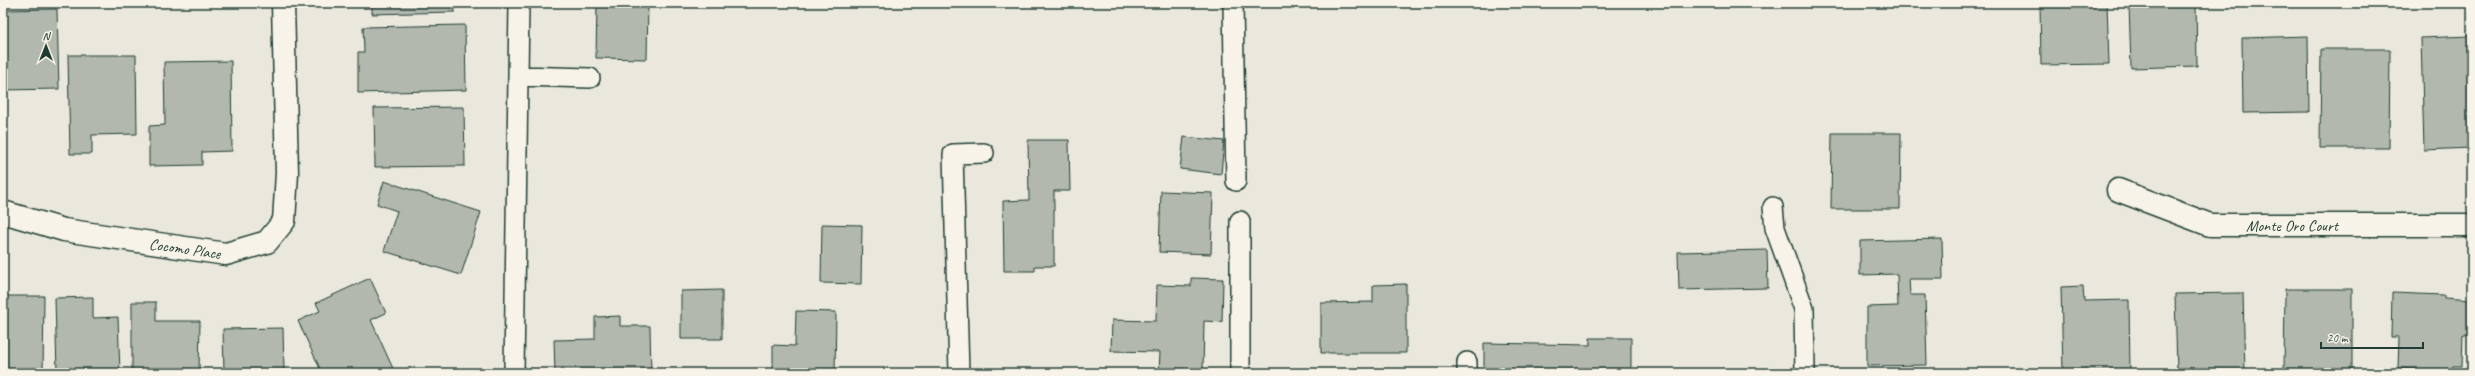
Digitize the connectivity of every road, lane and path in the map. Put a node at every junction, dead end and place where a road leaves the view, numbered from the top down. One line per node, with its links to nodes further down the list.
1 (283, 3): 10 (street, Cocomo Place)
2 (518, 3): 4 (lane)
3 (1233, 3): 7 (lane)
4 (518, 76): 5 (lane); 13 (lane)
5 (590, 78)
6 (984, 153): 14 (lane)
7 (1236, 181)
8 (2118, 190): 12 (street, Monte Oro Court)
9 (1773, 207): 16 (lane)
10 (3, 212)
11 (1240, 221): 15 (lane)
12 (2472, 225)
13 (514, 373)
14 (959, 373)
15 (1240, 373)
16 (1805, 373)

